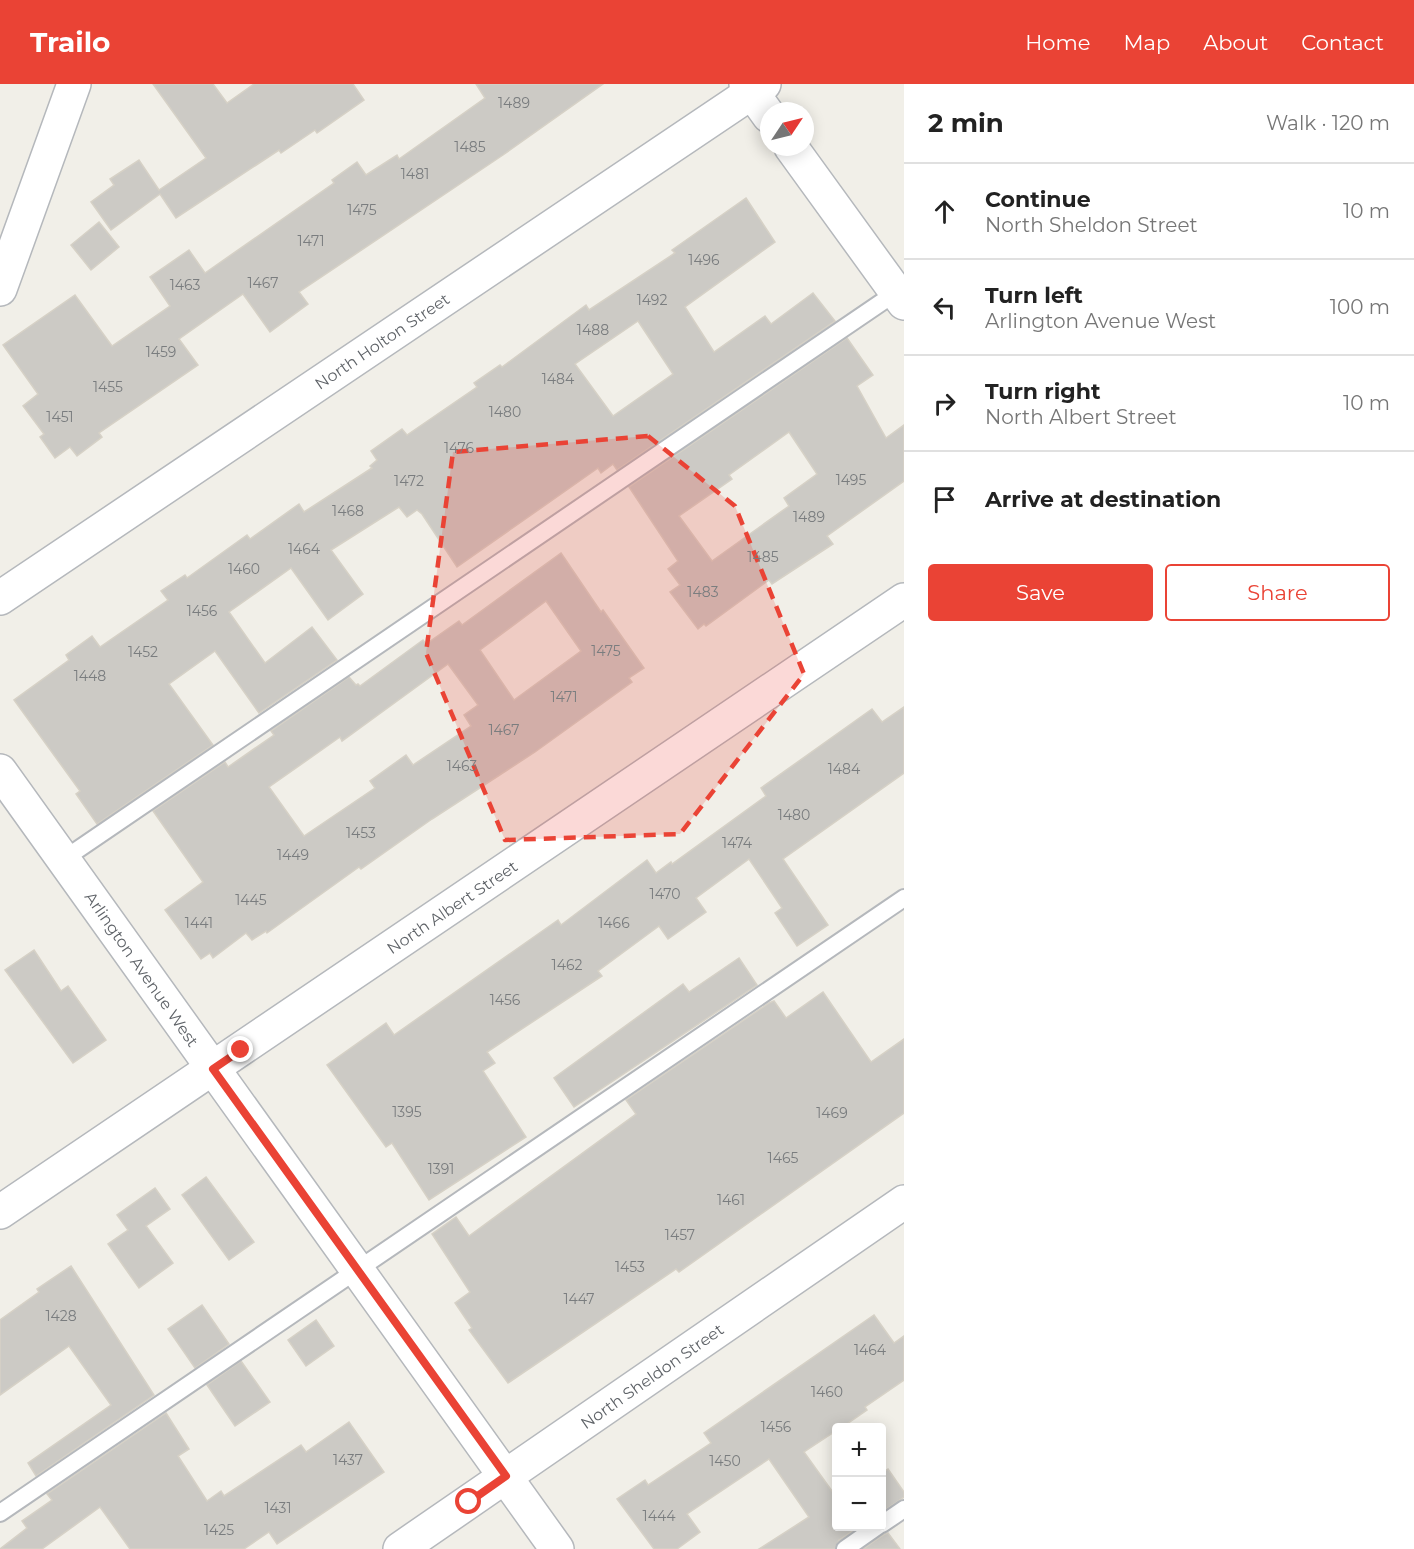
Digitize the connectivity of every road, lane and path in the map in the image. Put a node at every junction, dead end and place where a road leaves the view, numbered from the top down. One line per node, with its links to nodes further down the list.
1 (74, 84): 4 (street)
2 (758, 94): 6 (street, North Holton Street)
3 (798, 156): 5 (street)
4 (0, 289)
5 (901, 294): 9 (lane)
6 (0, 598)
7 (904, 600): 11 (street, North Albert Street)
8 (0, 771): 9 (street, Arlington Avenue West)
9 (64, 859): 11 (street, Arlington Avenue West)
10 (904, 898): 14 (lane)
11 (213, 1069): 13 (street, North Albert Street); 14 (street, Arlington Avenue West)
12 (904, 1202): 15 (street, North Sheldon Street)
13 (0, 1212)
14 (358, 1270): 15 (street, Arlington Avenue West); 17 (lane)
15 (506, 1476): 20 (street, North Sheldon Street); 21 (street, Arlington Avenue West)
16 (904, 1509): 18 (lane)
17 (0, 1513)
18 (886, 1521)
19 (871, 1531): 22 (lane)
20 (400, 1549)
21 (557, 1549)
22 (845, 1549)

